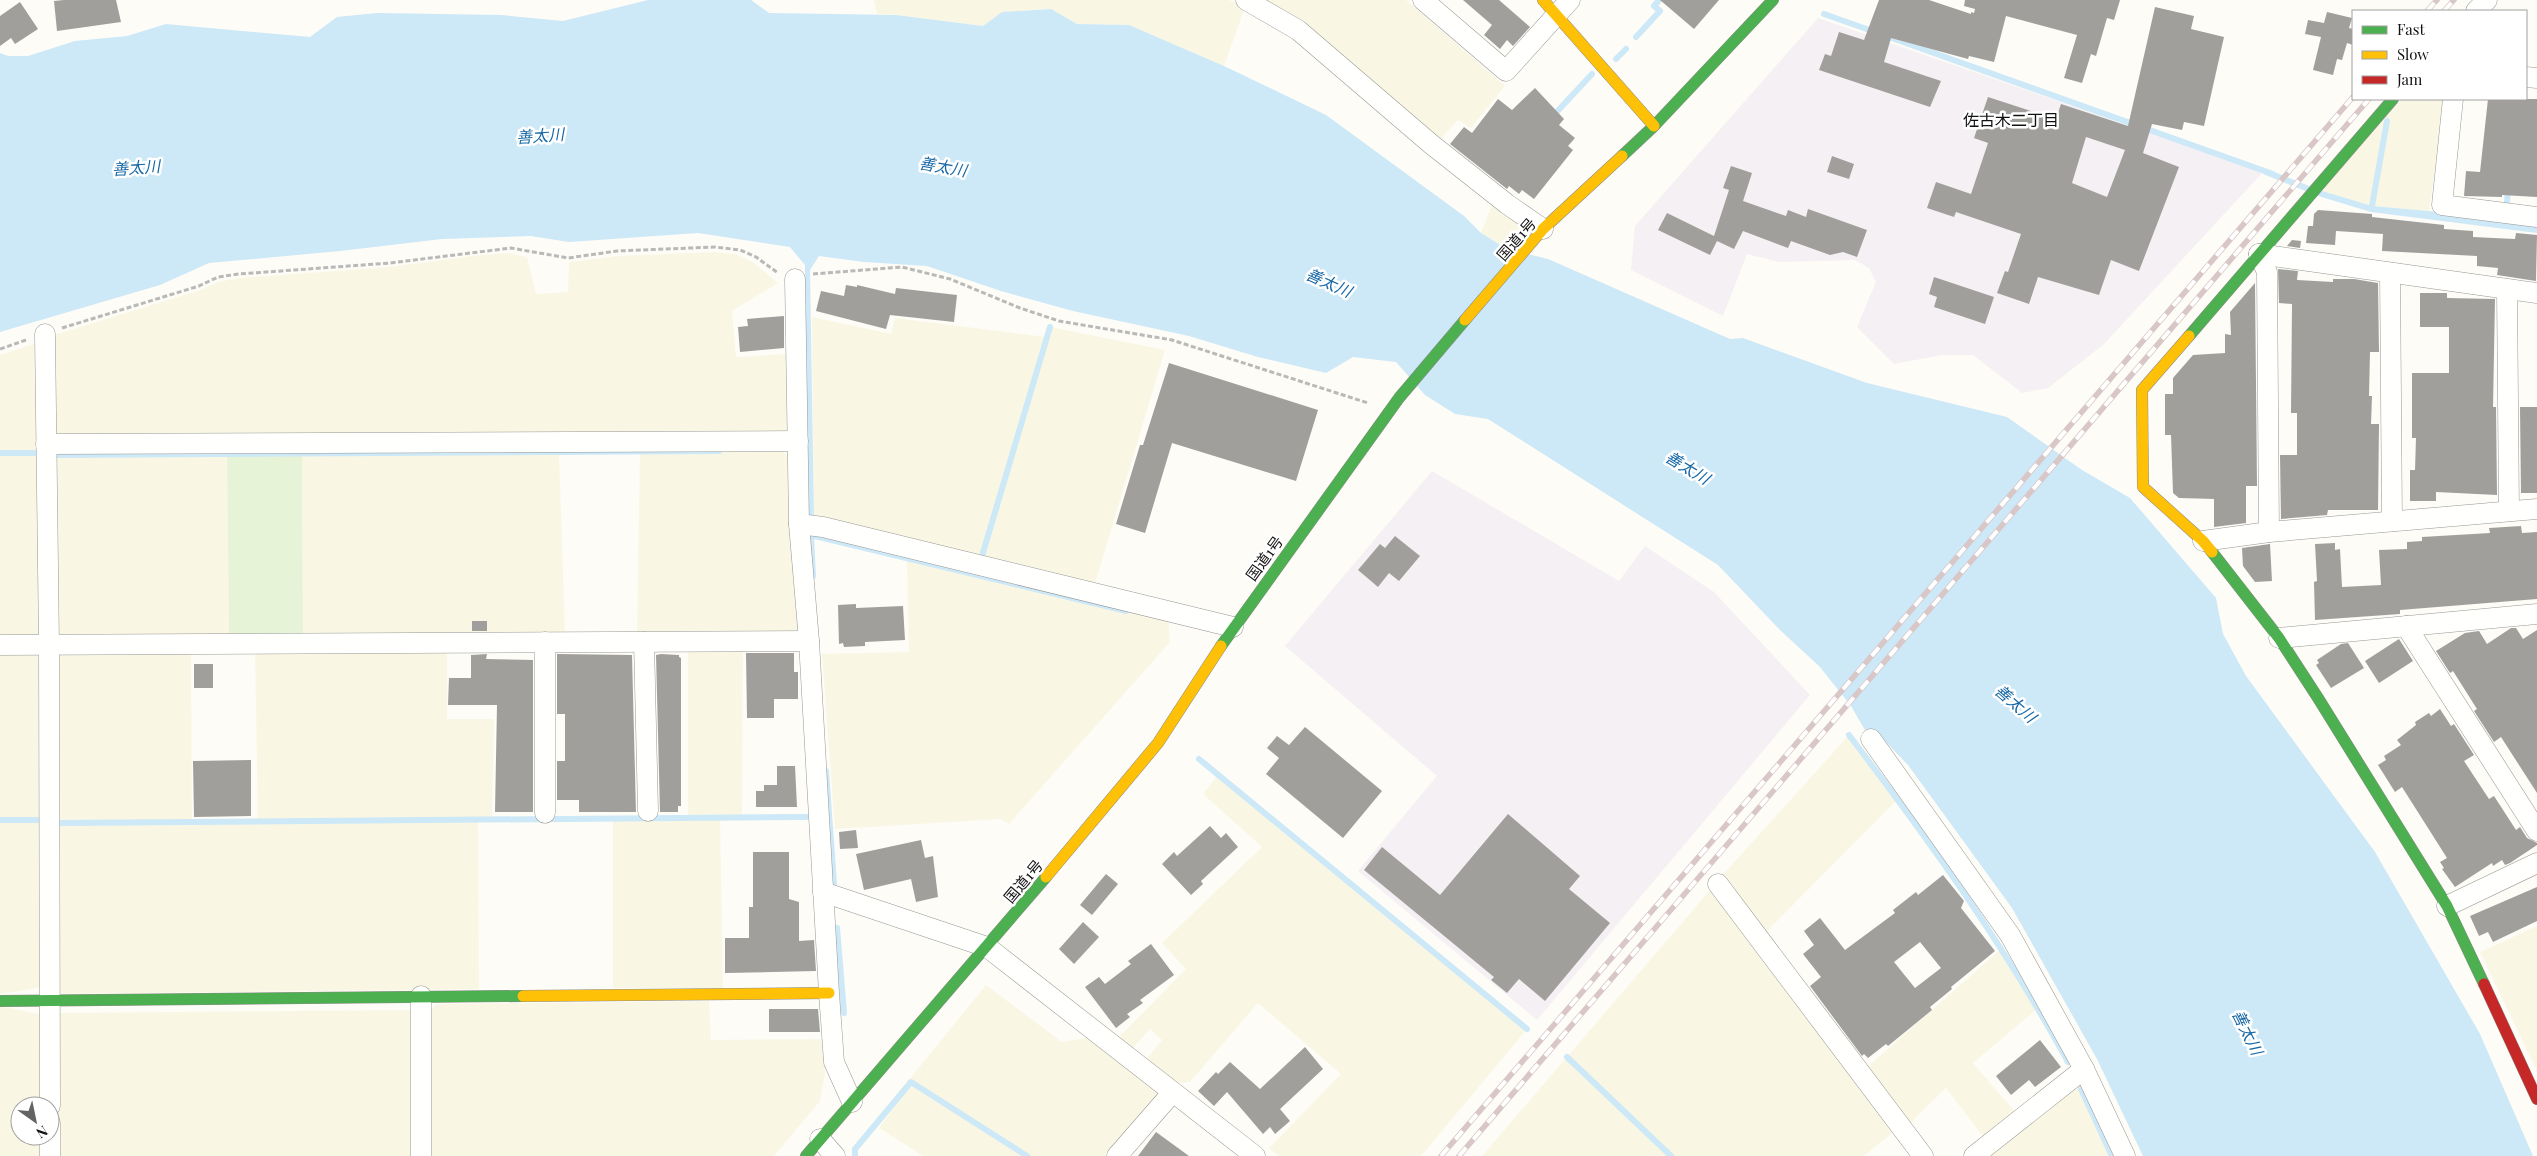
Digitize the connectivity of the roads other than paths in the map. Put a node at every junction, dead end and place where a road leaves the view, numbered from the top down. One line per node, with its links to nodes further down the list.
1 (1246, 0): 13 (street)
2 (1423, 0): 8 (street)
3 (1542, 0): 8 (main road)
4 (1570, 0): 8 (street)
5 (1773, 0): 11 (main road, 国道1号)
6 (2487, 0): 7 (street)
7 (2477, 10)
8 (1556, 15): 11 (main road)
9 (2391, 100): 14 (main road)
10 (2453, 100): 12 (street)
11 (1654, 126): 13 (main road, 国道1号)
12 (2537, 217)
13 (1543, 229): 30 (main road, 国道1号)
14 (2259, 254): 15 (street); 26 (street); 27 (main road)
15 (2390, 273): 17 (street); 24 (street)
16 (795, 279): 20 (street)
17 (2507, 290): 18 (street); 23 (street)
18 (2537, 294)
19 (45, 334): 21 (street)
20 (798, 441): 21 (street); 25 (street)
21 (46, 444): 36 (street)
22 (2537, 509): 23 (street)
23 (2509, 512): 24 (street)
24 (2392, 521): 26 (street)
25 (799, 524): 30 (street); 32 (street)
26 (2269, 532): 27 (street)
27 (2203, 541): 31 (main road)
28 (2537, 614): 29 (street)
29 (2406, 626): 31 (street); 40 (street)
30 (1233, 627): 45 (main road, 国道1号)
31 (2279, 638): 44 (main road)
32 (809, 641): 34 (street); 43 (street)
33 (545, 642): 34 (street); 36 (street); 39 (street)
34 (644, 642): 38 (street)
35 (0, 645): 36 (street)
36 (49, 645): 49 (street)
37 (1872, 739): 50 (street)
38 (648, 811)
39 (545, 813)
40 (2537, 831)
41 (2537, 863): 44 (street)
42 (1718, 884): 61 (street)
43 (823, 892): 45 (street); 46 (street)
44 (2447, 906): 53 (main road)
45 (987, 947): 51 (street); 54 (main road, 国道1号)
46 (828, 993): 47 (main road); 54 (street)
47 (421, 996): 49 (main road); 56 (street)
48 (0, 1001): 49 (main road)
49 (49, 1001): 52 (street)
50 (2084, 1069): 62 (street); 63 (street)
51 (1172, 1092): 59 (street); 60 (street)
52 (50, 1096)
53 (2537, 1099)
54 (852, 1102): 55 (main road, 国道1号)
55 (820, 1139): 57 (main road, 国道1号); 58 (street)
56 (421, 1156)
57 (806, 1156)
58 (834, 1156)
59 (1117, 1156)
60 (1255, 1156)
61 (1923, 1156)
62 (1974, 1156)
63 (2125, 1156)

